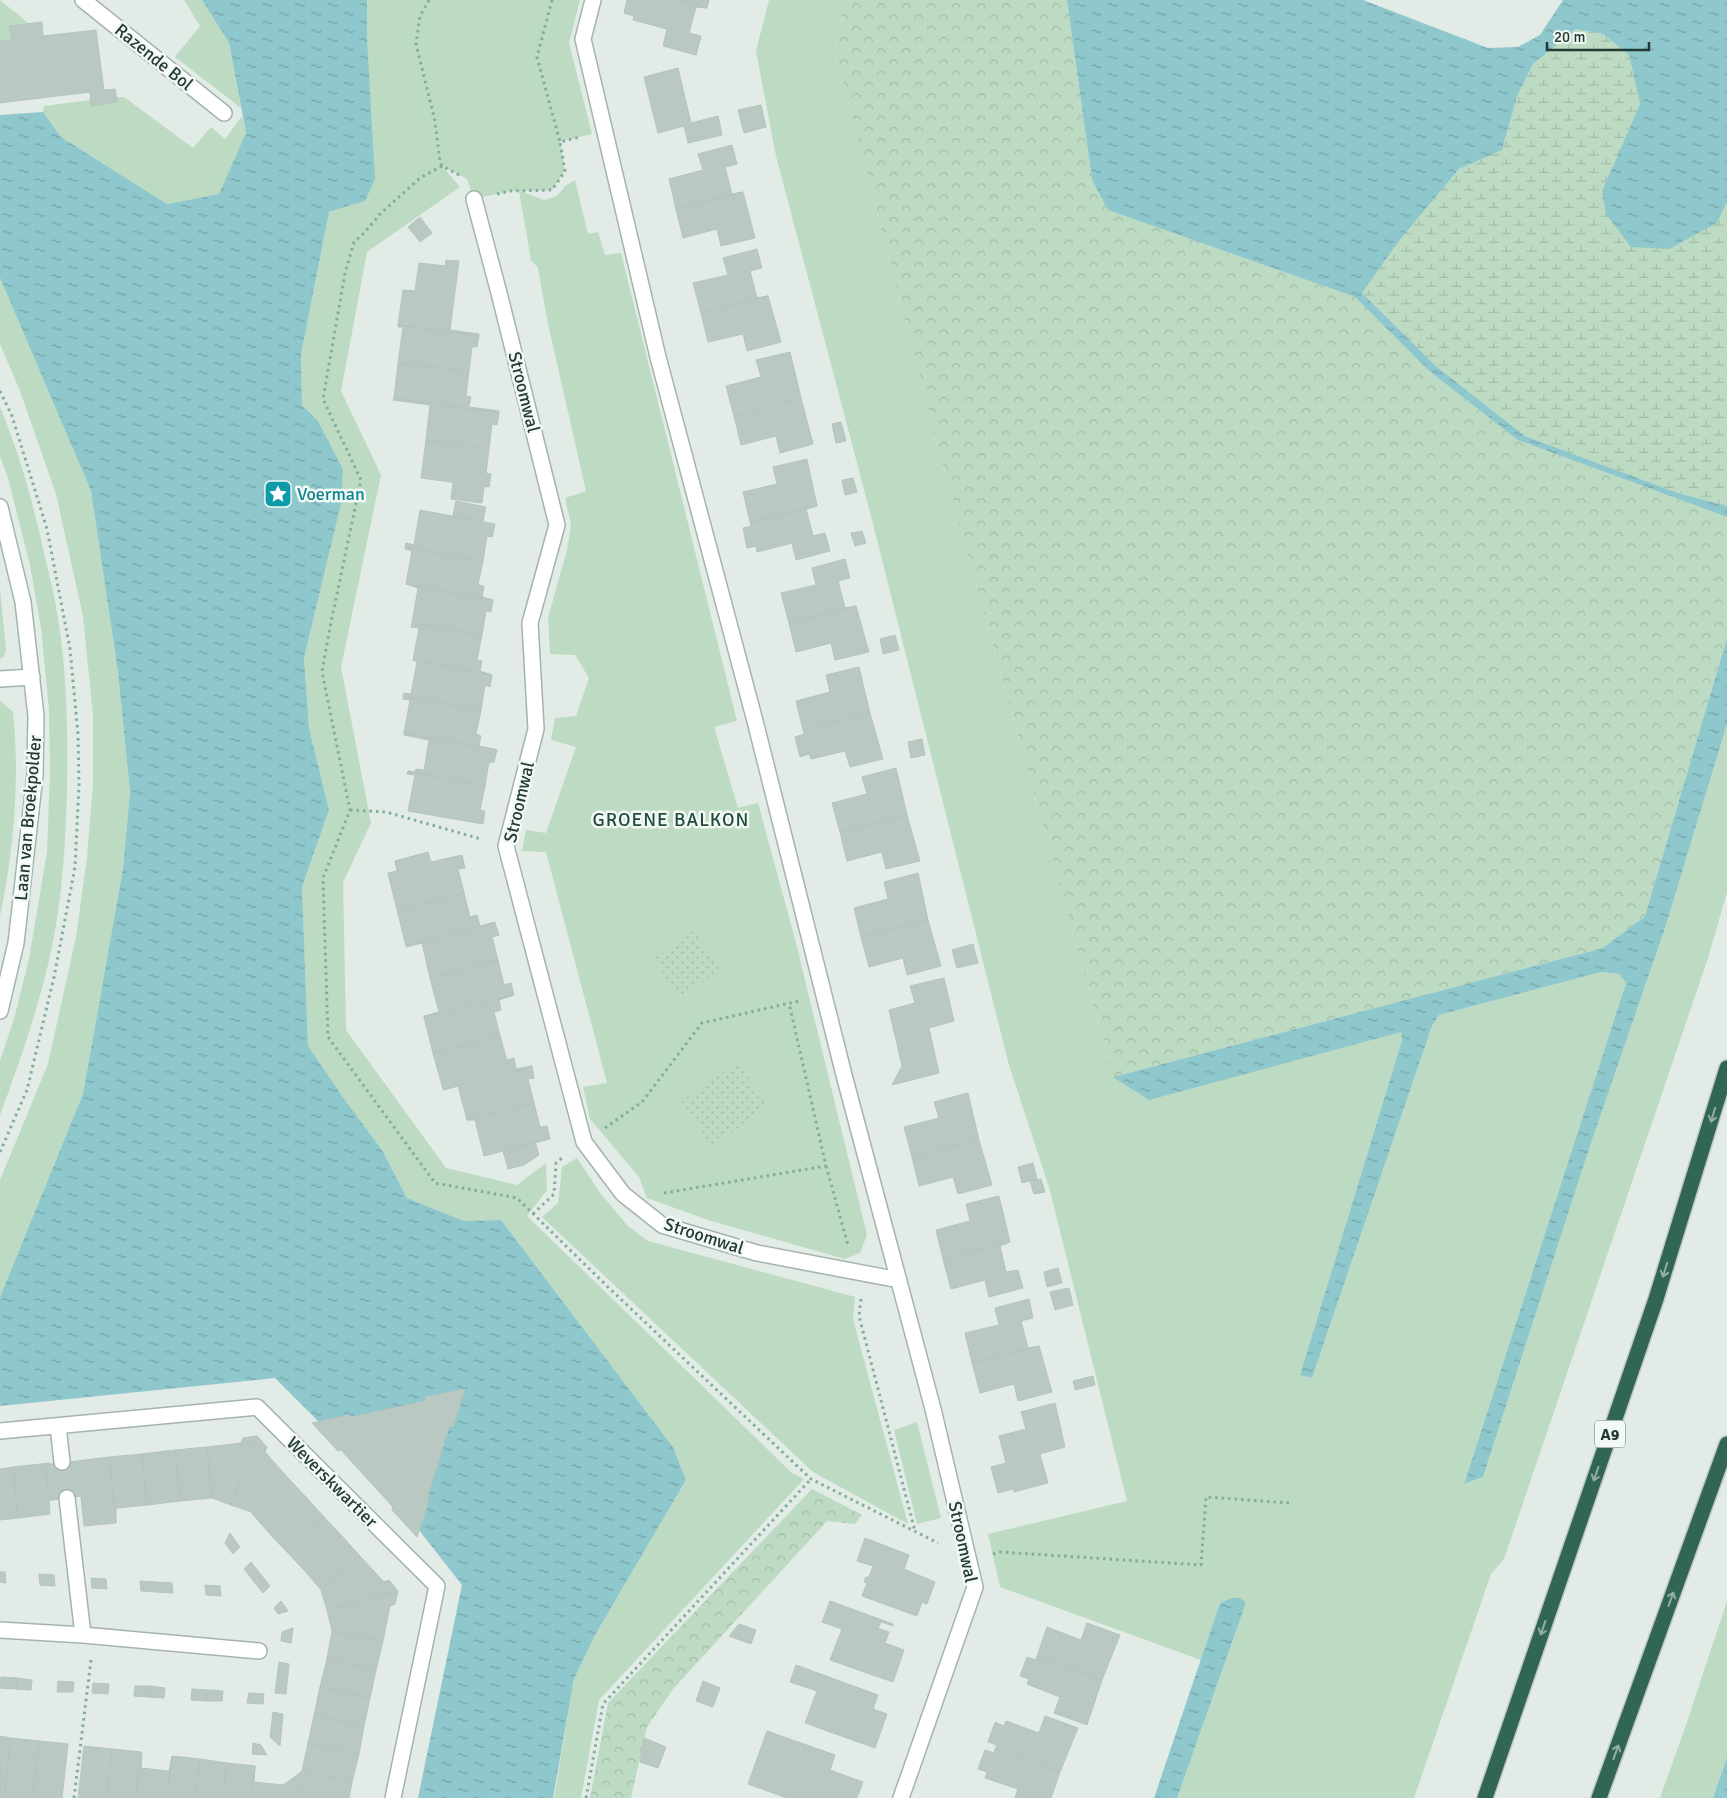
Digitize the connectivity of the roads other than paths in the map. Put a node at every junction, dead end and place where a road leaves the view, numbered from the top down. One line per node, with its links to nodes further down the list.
1 (83, 0): 3 (street, Razende Bol)
2 (593, 0): 10 (street, Stroomwal)
3 (224, 113)
4 (474, 199): 10 (street, Stroomwal)
5 (0, 507): 6 (street, Laan van Broekpolder)
6 (32, 677): 7 (street); 8 (street, Laan van Broekpolder)
7 (0, 679)
8 (0, 1011)
9 (1727, 1068): 21 (highway, A9, one-way to 21)
10 (899, 1280): 20 (street, Stroomwal)
11 (58, 1426): 12 (street, Weverskwartier); 14 (street); 19 (street, Weverskwartier)
12 (0, 1431)
13 (1727, 1444): 22 (highway, one-way to 13)
14 (62, 1462)
15 (67, 1498): 17 (street)
16 (0, 1630): 17 (street)
17 (88, 1636): 18 (street)
18 (259, 1651)
19 (393, 1798)
20 (901, 1798)
21 (1484, 1798)
22 (1599, 1798)

